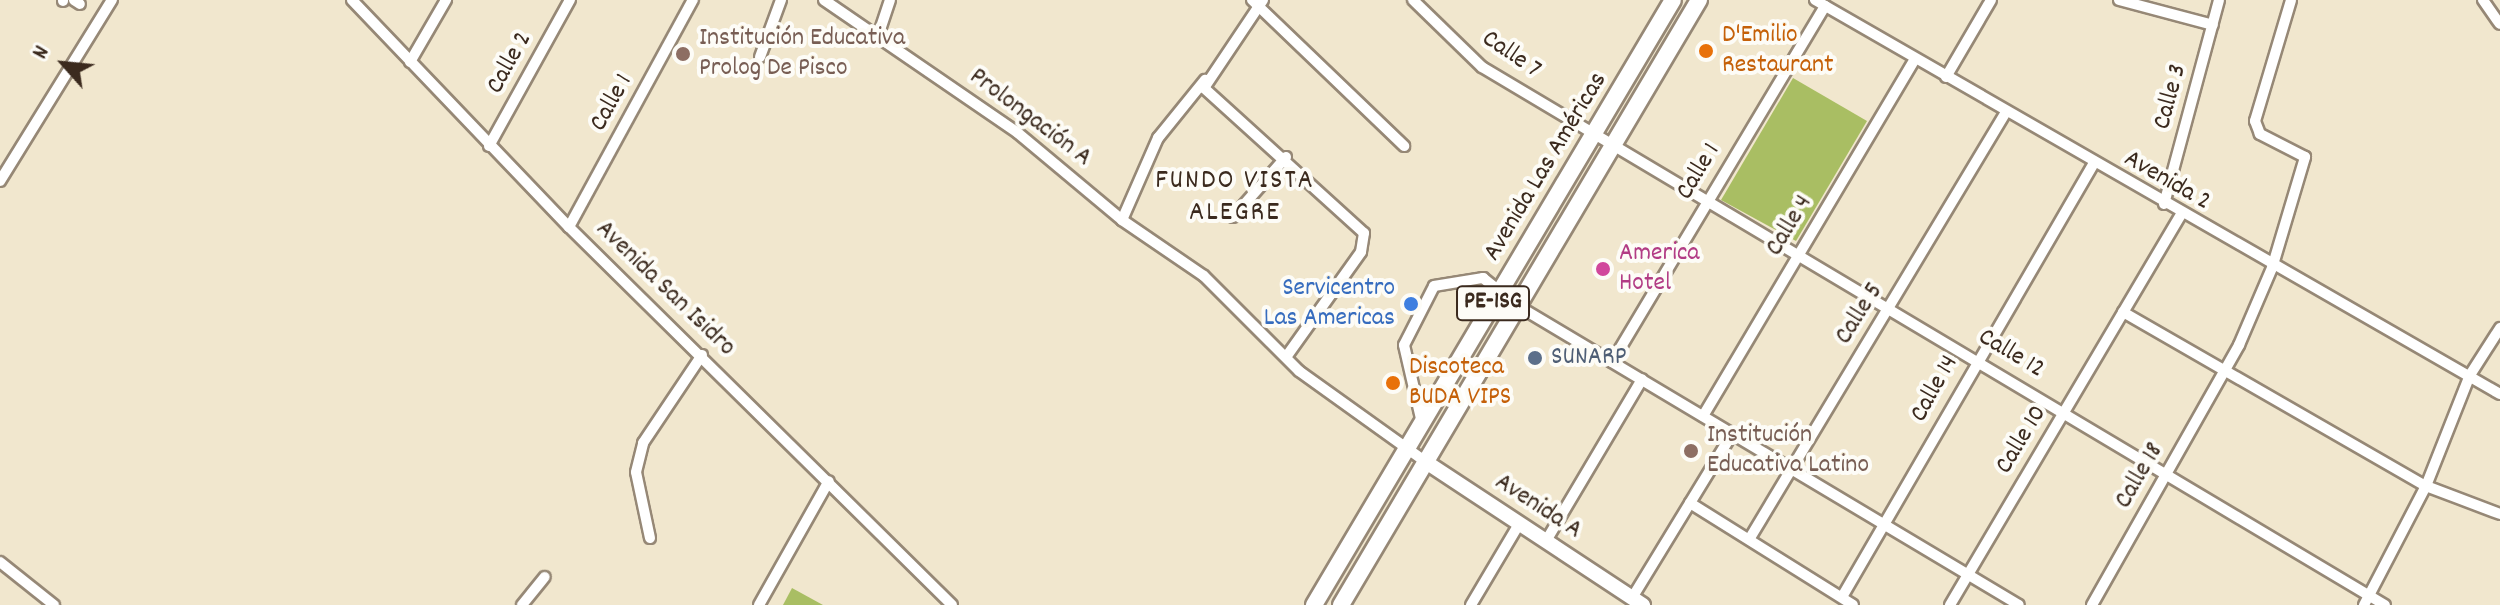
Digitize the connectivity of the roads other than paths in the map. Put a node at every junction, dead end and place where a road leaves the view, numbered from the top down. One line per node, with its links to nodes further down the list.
1 (112, 0): 37 (street)
2 (352, 0): 25 (street, Avenida San Isidro)
3 (446, 0): 25 (street)
4 (570, 0): 31 (street, Calle 2)
5 (693, 0): 43 (street, Calle 1)
6 (781, 0): 23 (street)
7 (824, 0): 22 (street, Prolongación A)
8 (890, 0): 22 (street)
9 (1413, 0): 29 (street, Calle 7)
10 (1673, 0): 29 (main road, Avenida Las Américas / PE-1SG)
11 (1699, 0): 30 (main road, Avenida Las Américas / PE-1SG)
12 (1815, 0): 19 (street, Avenida 2)
13 (1991, 0): 26 (street)
14 (2120, 0): 21 (street)
15 (2219, 0): 21 (street, Calle 3)
16 (2291, 0): 47 (street, Calle 18)
17 (2483, 0): 20 (street)
18 (1257, 2): 27 (street); 32 (street)
19 (1825, 6): 24 (street, Avenida 2); 38 (street, Calle 1)
20 (2500, 24)
21 (2213, 25): 39 (street, Calle 3)
22 (877, 39): 42 (street, Prolongación A)
23 (760, 57)
24 (1915, 59): 26 (street, Avenida 2); 46 (street, Calle 4)
25 (410, 62): 31 (street, Avenida San Isidro)
26 (1946, 77): 28 (street, Avenida 2)
27 (1205, 80): 33 (street); 42 (street)
28 (2006, 112): 34 (street, Avenida 2); 50 (street, Calle 5)
29 (1594, 132): 30 (street, Calle 7); 35 (main road, Avenida Las Américas / PE-1SG)
30 (1614, 144): 36 (main road, Avenida Las Américas / PE-1SG); 38 (street, Calle 12)
31 (489, 146): 43 (street, Avenida San Isidro)
32 (1404, 146)
33 (1286, 157): 41 (street); 54 (street)
34 (2094, 163): 39 (street, Avenida 2); 55 (street, Calle 14)
35 (1574, 168): 36 (main road); 44 (main road, Avenida Las Américas / PE-1SG)
36 (1593, 179): 45 (main road, Avenida Las Américas / PE-1SG)
37 (0, 181)
38 (1708, 200): 46 (street, Calle 12); 56 (street, Calle 1)
39 (2164, 204): 40 (street, Avenida 2)
40 (2181, 215): 47 (street, Avenida 2); 51 (street, Calle 10)
41 (1233, 217)
42 (1122, 220): 54 (street, Prolongación A)
43 (569, 227): 53 (street, Avenida San Isidro)
44 (1530, 242): 45 (main road); 48 (main road, Avenida Las Américas / PE-1SG)
45 (1549, 253): 49 (main road, Avenida Las Américas / PE-1SG)
46 (1799, 254): 50 (street, Calle 12); 62 (street, Calle 4)
47 (2272, 268): 57 (street, Calle 18); 58 (street, Avenida 2)
48 (1499, 294): 49 (street); 63 (main road, Avenida Las Américas / PE-1SG); 63 (street)
49 (1518, 306): 56 (street); 66 (main road, Avenida Las Américas / PE-1SG)
50 (1890, 308): 55 (street, Calle 12); 67 (street, Calle 5)
51 (2123, 312): 57 (street); 61 (street, Calle 10)
52 (2500, 328): 58 (street)
53 (702, 355): 69 (street, Avenida San Isidro); 75 (street)
54 (1286, 357): 65 (street, Avenida A)
55 (1976, 359): 61 (street, Calle 12); 73 (street, Calle 14)
56 (1612, 362): 59 (street)
57 (2226, 370): 68 (street, Calle 18); 70 (street)
58 (2470, 375): 60 (street, Avenida 2); 70 (street)
59 (1642, 379): 62 (street); 77 (street)
60 (2500, 394)
61 (2064, 411): 68 (street, Calle 12); 79 (street, Calle 10)
62 (1703, 416): 64 (street)
63 (1422, 424): 65 (main road, Avenida Las Américas / PE-1SG)
64 (1732, 434): 67 (street); 71 (street)
65 (1406, 450): 66 (street, Avenida A); 88 (main road, Avenida Las Américas / PE-1SG)
66 (1426, 462): 74 (street, Avenida A); 89 (main road, Avenida Las Américas / PE-1SG)
67 (1789, 467): 73 (street); 76 (street, Calle 5)
68 (2167, 472): 82 (street, Calle 12); 94 (street, Calle 18)
69 (829, 481): 86 (street); 87 (street, Avenida San Isidro)
70 (2426, 486): 72 (street); 82 (street)
71 (1690, 503): 76 (street); 83 (street)
72 (2500, 514)
73 (1885, 523): 79 (street); 81 (street, Calle 14)
74 (1519, 524): 77 (street, Avenida A); 90 (street)
75 (650, 538)
76 (1750, 538): 81 (street)
77 (1546, 541): 83 (street, Avenida A)
78 (0, 562): 84 (street)
79 (1968, 574): 92 (street, Calle 10); 93 (street)
80 (545, 577): 85 (street)
81 (1842, 597): 91 (street)
82 (2367, 600): 95 (street, Calle 12)
83 (1637, 601)
84 (54, 605)
85 (522, 605)
86 (759, 605)
87 (952, 605)
88 (1314, 605)
89 (1341, 605)
90 (1471, 605)
91 (1853, 605)
92 (1950, 605)
93 (2019, 605)
94 (2092, 605)
95 (2385, 605)

